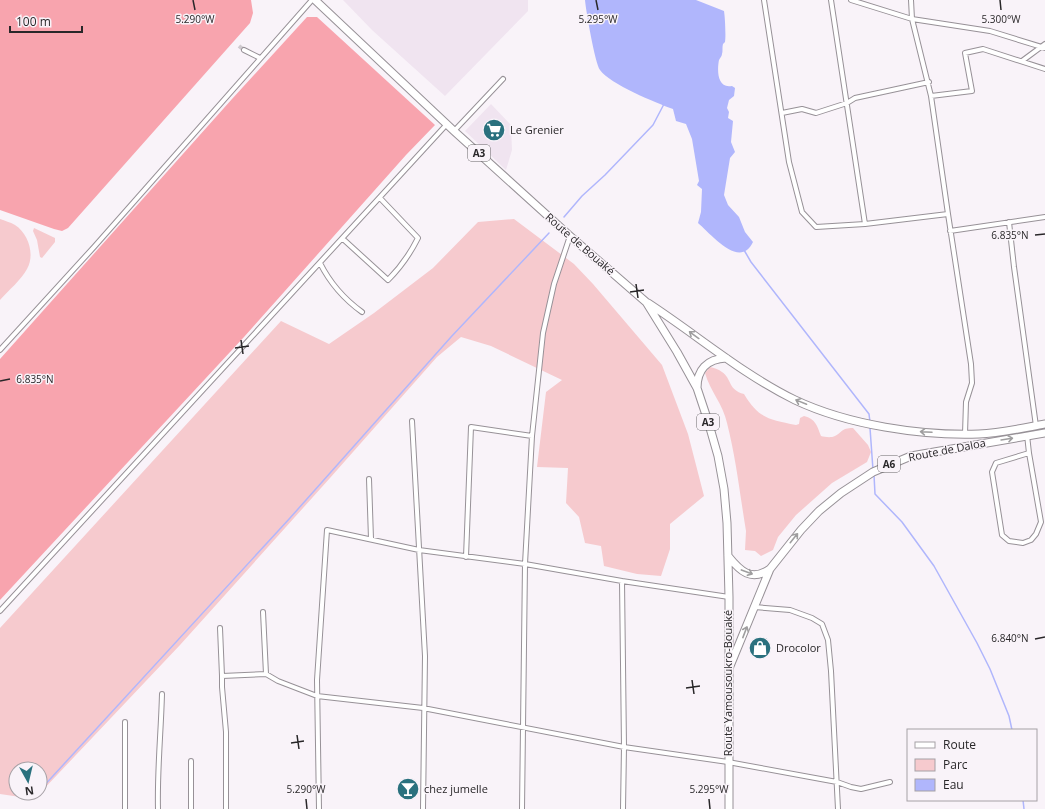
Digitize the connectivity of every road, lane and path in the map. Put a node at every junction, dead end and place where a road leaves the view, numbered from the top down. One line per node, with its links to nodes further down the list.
1 (312, 0): 11 (street)
2 (315, 0): 19 (highway, Route de Bouaké / A3)
3 (764, 0): 18 (street)
4 (831, 0): 17 (street)
5 (851, 0): 7 (street)
6 (911, 0): 7 (street)
7 (912, 19): 9 (street); 15 (street)
8 (1045, 44): 9 (street)
9 (1043, 47): 12 (street)
10 (244, 50): 11 (street)
11 (260, 58): 32 (street)
12 (1022, 61): 13 (street); 16 (street)
13 (1045, 69)
14 (503, 78): 20 (street)
15 (929, 82): 16 (street); 17 (street)
16 (931, 96): 22 (street)
17 (847, 103): 18 (street); 25 (street)
18 (782, 113): 25 (street)
19 (447, 124): 20 (highway, Route de Bouaké / A3); 21 (street)
20 (454, 131): 27 (highway, Route de Bouaké / A3)
21 (380, 198): 28 (street); 28 (street)
22 (948, 214): 25 (street); 26 (street)
23 (1045, 217): 24 (street)
24 (1009, 222): 26 (street); 37 (street)
25 (865, 224)
26 (950, 231): 39 (street)
27 (570, 236): 30 (highway, Route de Bouaké / A3); 41 (street)
28 (343, 239): 29 (street)
29 (320, 263): 31 (street); 54 (street)
30 (646, 302): 33 (highway, Route de Daloa, one-way to 30); 34 (highway, Route de Bouaké / A3)
31 (362, 312)
32 (0, 350)
33 (726, 358): 34 (highway); 39 (highway, Route de Daloa, one-way to 33)
34 (697, 388): 47 (highway, Route de Bouaké / A3)
35 (412, 421): 46 (street)
36 (1045, 424): 37 (highway, Route de Daloa)
37 (1036, 426): 39 (highway, Route de Daloa)
38 (1045, 433): 40 (highway, Route de Daloa / A6)
39 (965, 434): 42 (highway)
40 (1027, 435): 42 (highway, Route de Daloa / A6, one-way to 40); 43 (street)
41 (532, 436): 48 (street); 49 (street)
42 (966, 446): 50 (highway, Route de Daloa / A6, one-way to 42)
43 (1029, 453): 43 (street)
44 (369, 479): 45 (street)
45 (370, 539): 46 (street); 61 (street)
46 (419, 550): 48 (street); 62 (street)
47 (728, 556): 50 (highway, one-way to 50); 52 (highway, Route Yamousoukro-Bouaké / A3)
48 (466, 557): 49 (street)
49 (525, 564): 51 (street); 64 (street)
50 (770, 569): 53 (highway, A6)
51 (622, 581): 52 (street); 65 (street)
52 (729, 597): 57 (highway, Route Yamousoukro-Bouaké / A3)
53 (754, 607): 57 (highway, A6, one-way to 53); 68 (street)
54 (0, 611)
55 (263, 612): 58 (street)
56 (220, 628): 59 (street)
57 (729, 668): 67 (highway, Route Yamousoukro-Bouaké / A3)
58 (266, 674): 59 (street); 61 (street)
59 (222, 676): 73 (street)
60 (162, 694): 71 (street)
61 (317, 696): 62 (street); 74 (street)
62 (424, 708): 64 (street); 75 (street)
63 (125, 722): 70 (street)
64 (523, 728): 65 (street); 76 (street)
65 (624, 747): 67 (street); 77 (street)
66 (191, 761): 72 (street)
67 (728, 762): 68 (street); 78 (highway, Route Yamousoukro-Bouaké / A3)
68 (837, 782): 69 (street); 79 (street)
69 (890, 782)
70 (125, 809)
71 (158, 809)
72 (191, 809)
73 (226, 809)
74 (319, 809)
75 (423, 809)
76 (522, 809)
77 (623, 809)
78 (729, 809)
79 (838, 809)

